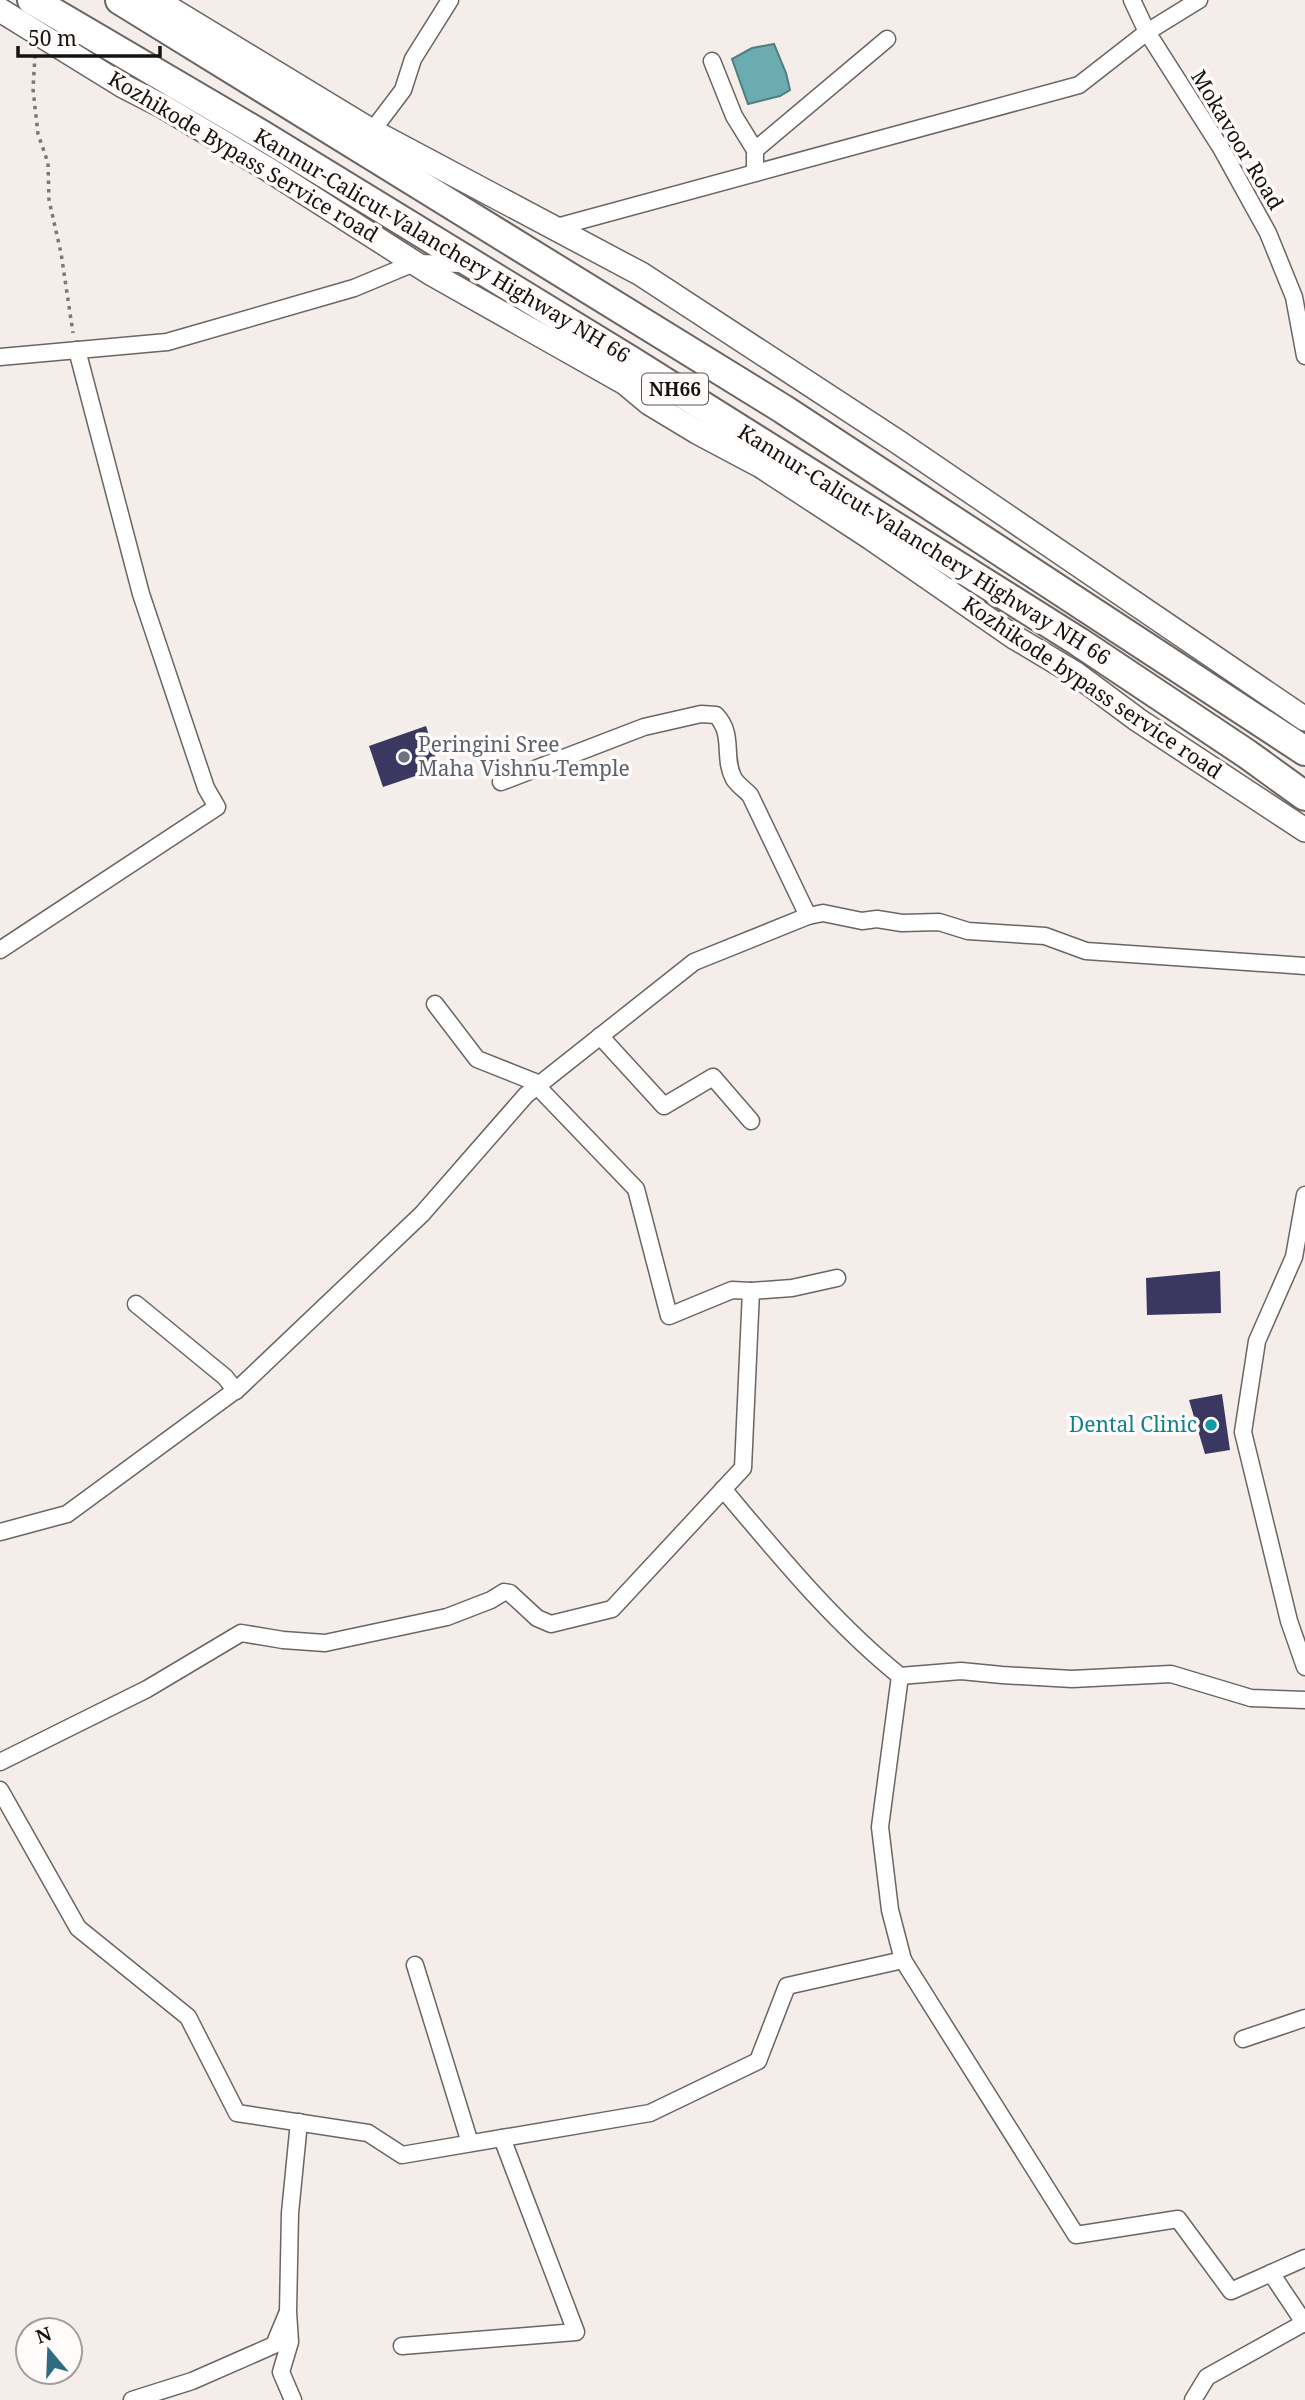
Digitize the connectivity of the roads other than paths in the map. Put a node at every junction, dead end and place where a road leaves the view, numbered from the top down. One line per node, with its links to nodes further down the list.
1 (32, 0): 16 (highway, Kannur-Calicut-Valanchery Highway NH 66 / NH66)
2 (120, 0): 21 (highway)
3 (156, 0): 11 (street)
4 (450, 0): 11 (street)
5 (1132, 0): 8 (street, Mokavoor Road)
6 (1199, 0): 8 (street)
7 (0, 10): 15 (street, Kozhikode Bypass Service road)
8 (1147, 32): 13 (street); 18 (street, Mokavoor Road)
9 (887, 39): 12 (street)
10 (712, 61): 12 (street)
11 (372, 131): 14 (street)
12 (755, 150): 13 (street)
13 (755, 173): 14 (street)
14 (553, 228): 20 (street)
15 (414, 262): 16 (street); 17 (street); 24 (street, Kozhikode bypass service road)
16 (471, 265): 23 (highway, Kannur-Calicut-Valanchery Highway NH 66 / NH66)
17 (77, 350): 19 (street); 26 (street)
18 (1305, 356)
19 (0, 357)
20 (1305, 719)
21 (1305, 751)
22 (501, 782): 25 (street)
23 (1305, 796)
24 (1305, 830)
25 (807, 916): 27 (street); 29 (street)
26 (0, 950)
27 (1305, 966)
28 (435, 1004): 30 (street)
29 (600, 1036): 30 (street); 31 (street)
30 (538, 1085): 34 (street); 36 (street)
31 (751, 1121)
32 (1305, 1195): 39 (street)
33 (837, 1278): 34 (street)
34 (751, 1291): 37 (street)
35 (136, 1304): 36 (street)
36 (236, 1391): 38 (street)
37 (723, 1489): 40 (street); 42 (street)
38 (0, 1532)
39 (1305, 1667)
40 (900, 1676): 41 (street); 44 (street)
41 (1305, 1700)
42 (0, 1762)
43 (0, 1790): 48 (street)
44 (903, 1960): 49 (street); 52 (street)
45 (415, 1965): 50 (street)
46 (1305, 2018): 47 (street)
47 (1243, 2039)
48 (299, 2122): 50 (street); 53 (street)
49 (502, 2138): 50 (street); 55 (street)
50 (470, 2143)
51 (1305, 2258): 52 (street)
52 (1271, 2273): 54 (street)
53 (288, 2312): 56 (street); 57 (street)
54 (1305, 2323): 58 (street)
55 (402, 2346)
56 (132, 2400)
57 (293, 2400)
58 (1193, 2400)

